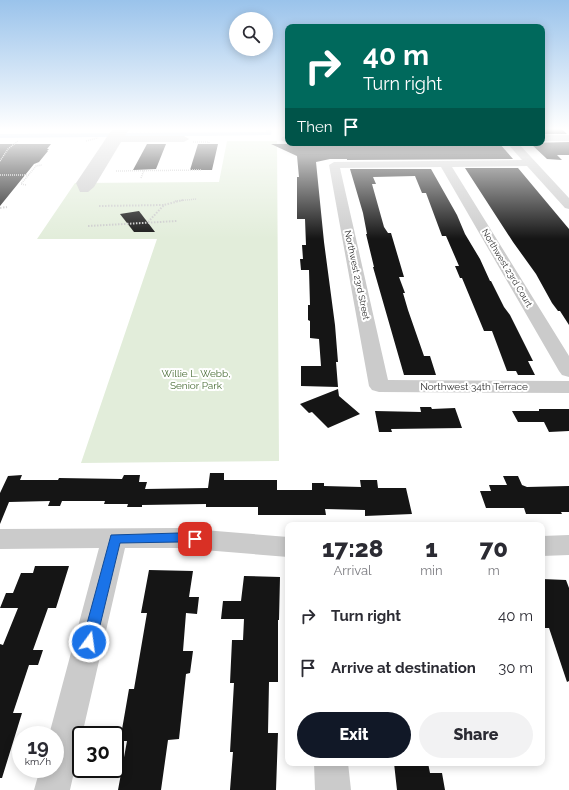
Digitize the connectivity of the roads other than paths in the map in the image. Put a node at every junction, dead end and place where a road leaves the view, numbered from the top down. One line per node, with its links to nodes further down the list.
1 (349, 165): 7 (street, Northwest 23rd Street)
2 (446, 165): 6 (street, Northwest 23rd Court)
3 (533, 165): 4 (street)
4 (565, 195): 5 (street)
5 (569, 205)
6 (569, 371)
7 (380, 386): 8 (street, Northwest 34th Terrace)
8 (569, 387)
9 (115, 538): 10 (street); 13 (street); 15 (street)
10 (0, 539)
11 (569, 545): 12 (street)
12 (545, 546)
13 (285, 547)
14 (331, 766): 16 (street)
15 (52, 790)
16 (333, 790)

